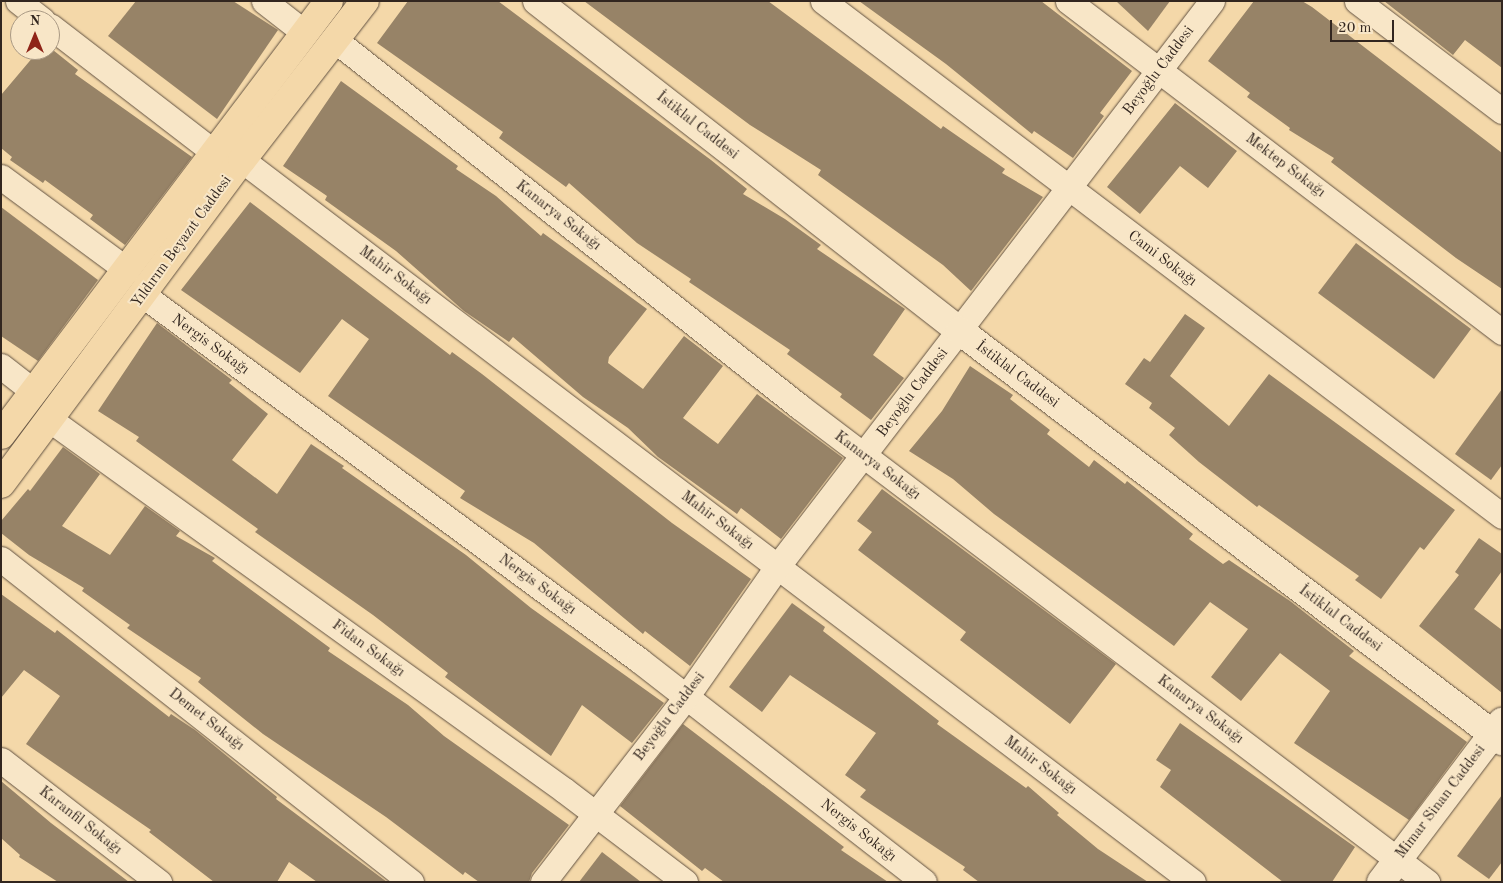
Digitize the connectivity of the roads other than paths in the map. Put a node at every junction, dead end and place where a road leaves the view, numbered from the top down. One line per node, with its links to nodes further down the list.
1 (18, 1): 10 (street)
2 (264, 1): 11 (street)
3 (329, 1): 11 (main road, Yıldırım Beyazıt Caddesi)
4 (365, 1): 13 (main road, Yıldırım Beyazıt Caddesi)
5 (537, 1): 22 (street, İstiklal Caddesi)
6 (823, 1): 19 (street, Cami Sokağı)
7 (1068, 1): 14 (street, Mektep Sokağı)
8 (1212, 1): 14 (street, Beyoğlu Caddesi)
9 (1357, 1): 15 (street)
10 (29, 10)
11 (305, 33): 16 (main road, Yıldırım Beyazıt Caddesi)
12 (60, 34): 16 (street)
13 (334, 40): 17 (main road, Yıldırım Beyazıt Caddesi); 28 (street, Kanarya Sokağı)
14 (1159, 70): 19 (street, Beyoğlu Caddesi); 23 (street, Mektep Sokağı)
15 (1502, 111)
16 (215, 152): 20 (main road, Yıldırım Beyazıt Caddesi)
17 (242, 160): 21 (main road, Yıldırım Beyazıt Caddesi); 32 (street, Mahir Sokağı)
18 (1, 177): 20 (street)
19 (1070, 190): 22 (street, Beyoğlu Caddesi); 30 (street, Cami Sokağı)
20 (127, 270): 25 (main road, Yıldırım Beyazıt Caddesi)
21 (143, 295): 26 (main road, Yıldırım Beyazıt Caddesi); 33 (street, Nergis Sokağı)
22 (960, 331): 28 (street, Beyoğlu Caddesi); 34 (street, İstiklal Caddesi)
23 (1502, 332)
24 (1, 366): 25 (street)
25 (33, 391): 27 (main road, Yıldırım Beyazıt Caddesi)
26 (49, 419): 29 (main road, Yıldırım Beyazıt Caddesi); 36 (street, Fidan Sokağı)
27 (1, 435)
28 (865, 456): 32 (street, Beyoğlu Caddesi); 37 (street, Kanarya Sokağı)
29 (1, 484)
30 (1502, 516)
31 (1, 558): 39 (street, Demet Sokağı)
32 (777, 567): 33 (street, Beyoğlu Caddesi); 43 (street, Mahir Sokağı)
33 (686, 697): 36 (street, Beyoğlu Caddesi); 42 (street, Nergis Sokağı)
34 (1499, 733): 37 (street, Mimar Sinan Caddesi)
35 (1, 760): 38 (street, Karanfil Sokağı)
36 (594, 816): 40 (street, Beyoğlu Caddesi); 41 (street, Fidan Sokağı)
37 (1398, 860): 44 (street, Mimar Sinan Caddesi); 45 (street, Kanarya Sokağı)
38 (159, 882)
39 (411, 882)
40 (543, 882)
41 (685, 882)
42 (924, 882)
43 (1193, 882)
44 (1381, 882)
45 (1427, 882)

